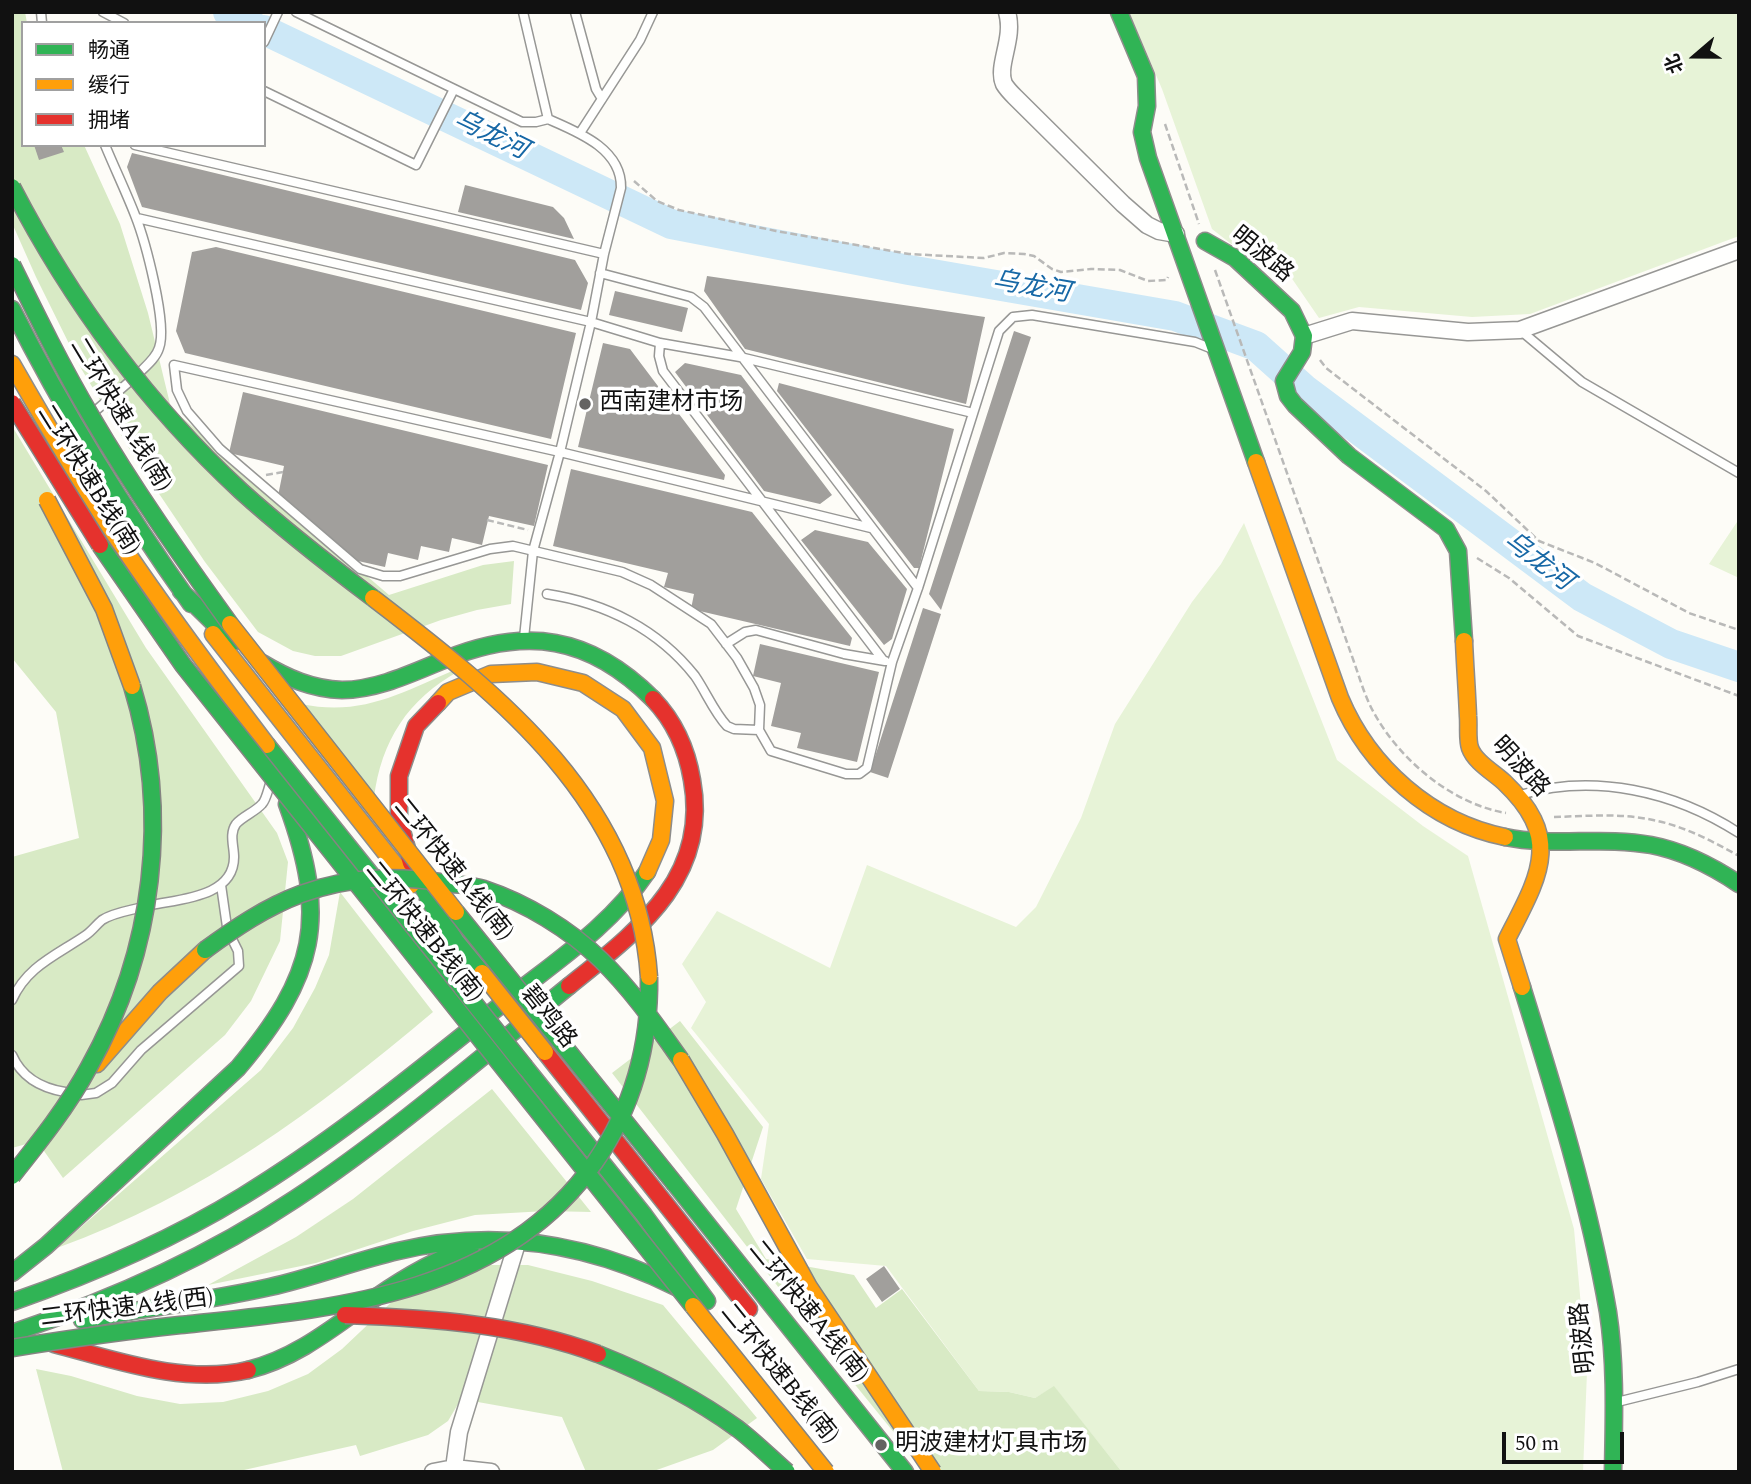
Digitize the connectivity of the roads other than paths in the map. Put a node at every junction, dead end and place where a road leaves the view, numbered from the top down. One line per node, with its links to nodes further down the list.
1 (103, 12): 9 (lane)
2 (278, 12): 10 (lane)
3 (296, 12): 11 (lane)
4 (523, 12): 14 (lane)
5 (575, 12): 13 (lane)
6 (653, 12): 13 (lane)
7 (1007, 12): 20 (street)
8 (1119, 12): 20 (main road)
9 (120, 21)
10 (266, 38)
11 (454, 89): 12 (lane); 14 (lane)
12 (266, 92)
13 (602, 99): 15 (lane)
14 (548, 118): 15 (lane)
15 (580, 133): 23 (lane)
16 (106, 147): 19 (lane)
17 (144, 147): 23 (lane)
18 (12, 187): 67 (main road, bridge)
19 (136, 218): 27 (lane); 36 (lane)
20 (1176, 234): 31 (main road)
21 (1205, 241): 30 (main road, 明波路)
22 (1739, 250): 28 (street)
23 (604, 254): 25 (lane)
24 (12, 265): 79 (main road, 二环快速A线(南), bridge)
25 (600, 274): 27 (lane); 32 (lane)
26 (12, 309): 36 (main road)
27 (591, 322): 29 (lane); 38 (lane)
28 (1520, 330): 30 (street); 39 (lane)
29 (660, 343): 32 (lane); 41 (lane)
30 (1303, 344): 53 (main road, 明波路)
31 (1216, 348): 35 (lane); 55 (main road)
32 (740, 357): 35 (lane); 42 (lane)
33 (12, 364): 37 (main road)
34 (12, 403): 77 (main road, 二环快速B线(南), bridge)
35 (973, 413): 44 (lane)
36 (75, 427): 37 (lane); 45 (main road)
37 (54, 439): 50 (main road)
38 (560, 452): 41 (lane); 43 (lane); 43 (lane)
39 (1739, 473)
40 (38, 485): 61 (main road, bridge)
41 (760, 501): 42 (lane); 49 (lane)
42 (871, 528): 44 (lane)
43 (533, 551): 47 (lane); 48 (lane)
44 (918, 589): 49 (lane)
45 (181, 591): 47 (main road); 58 (main road, 碧鸡路)
46 (547, 594): 51 (lane)
47 (524, 640): 69 (main road)
48 (726, 644): 49 (lane); 51 (lane)
49 (887, 661): 51 (lane)
50 (203, 662): 52 (main road); 68 (main road, 碧鸡路, bridge)
51 (759, 730)
52 (273, 774): 57 (lane); 64 (main road)
53 (1517, 795): 54 (lane); 55 (main road, 明波路)
54 (1739, 833)
55 (1542, 841): 56 (main road); 72 (main road, 明波路)
56 (1739, 884)
57 (221, 885): 59 (lane); 60 (lane)
58 (455, 940): 65 (main road); 66 (main road, 碧鸡路, bridge)
59 (12, 1000)
60 (12, 1055)
61 (76, 1089): 62 (main road, bridge); 80 (main road, bridge)
62 (12, 1177)
63 (513, 1240): 68 (main road); 69 (main road); 69 (main road); 73 (street)
64 (12, 1273)
65 (12, 1302)
66 (753, 1314)
67 (247, 1318): 70 (main road, 二环快速A线(西), bridge); 76 (main road, bridge)
68 (726, 1326): 78 (main road, 碧鸡路)
69 (12, 1335)
70 (12, 1348)
71 (1739, 1369): 72 (lane)
72 (1614, 1402): 81 (main road, 明波路)
73 (454, 1468): 74 (street); 75 (street)
74 (433, 1472)
75 (491, 1472)
76 (787, 1472)
77 (826, 1472)
78 (839, 1472)
79 (905, 1472)
80 (933, 1472)
81 (1613, 1472)

